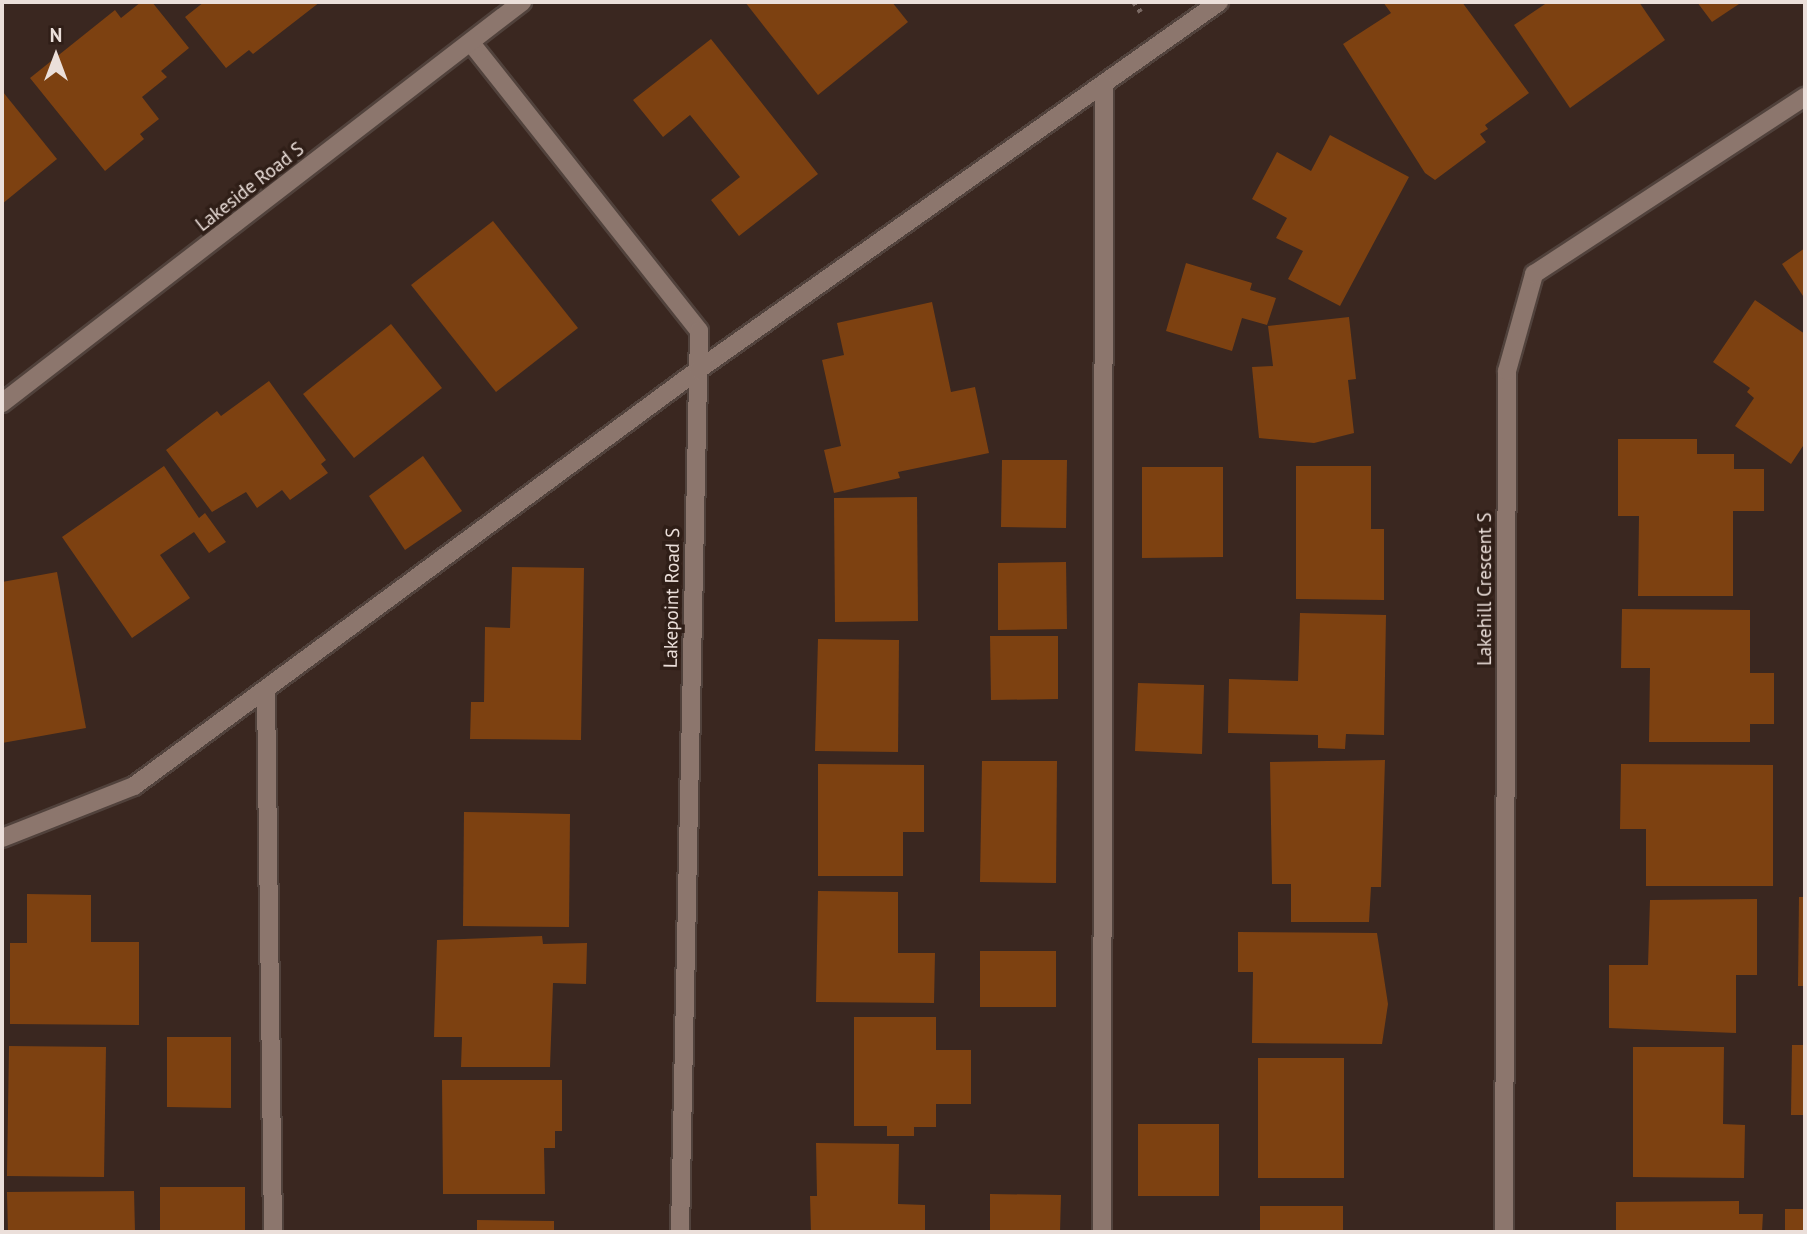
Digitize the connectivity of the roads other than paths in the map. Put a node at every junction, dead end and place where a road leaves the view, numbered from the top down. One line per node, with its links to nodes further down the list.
1 (522, 2): 3 (street, Lakeside Road S)
2 (1219, 2): 4 (street)
3 (471, 43): 6 (street, Lakepoint Road S); 7 (street, Lakeside Road S)
4 (1104, 86): 6 (street); 12 (street)
5 (1805, 97): 13 (street, Lakehill Crescent S)
6 (698, 370): 8 (street); 11 (street, Lakepoint Road S)
7 (2, 403)
8 (266, 690): 9 (street); 10 (street)
9 (2, 838)
10 (273, 1232)
11 (680, 1232)
12 (1102, 1232)
13 (1504, 1232)

